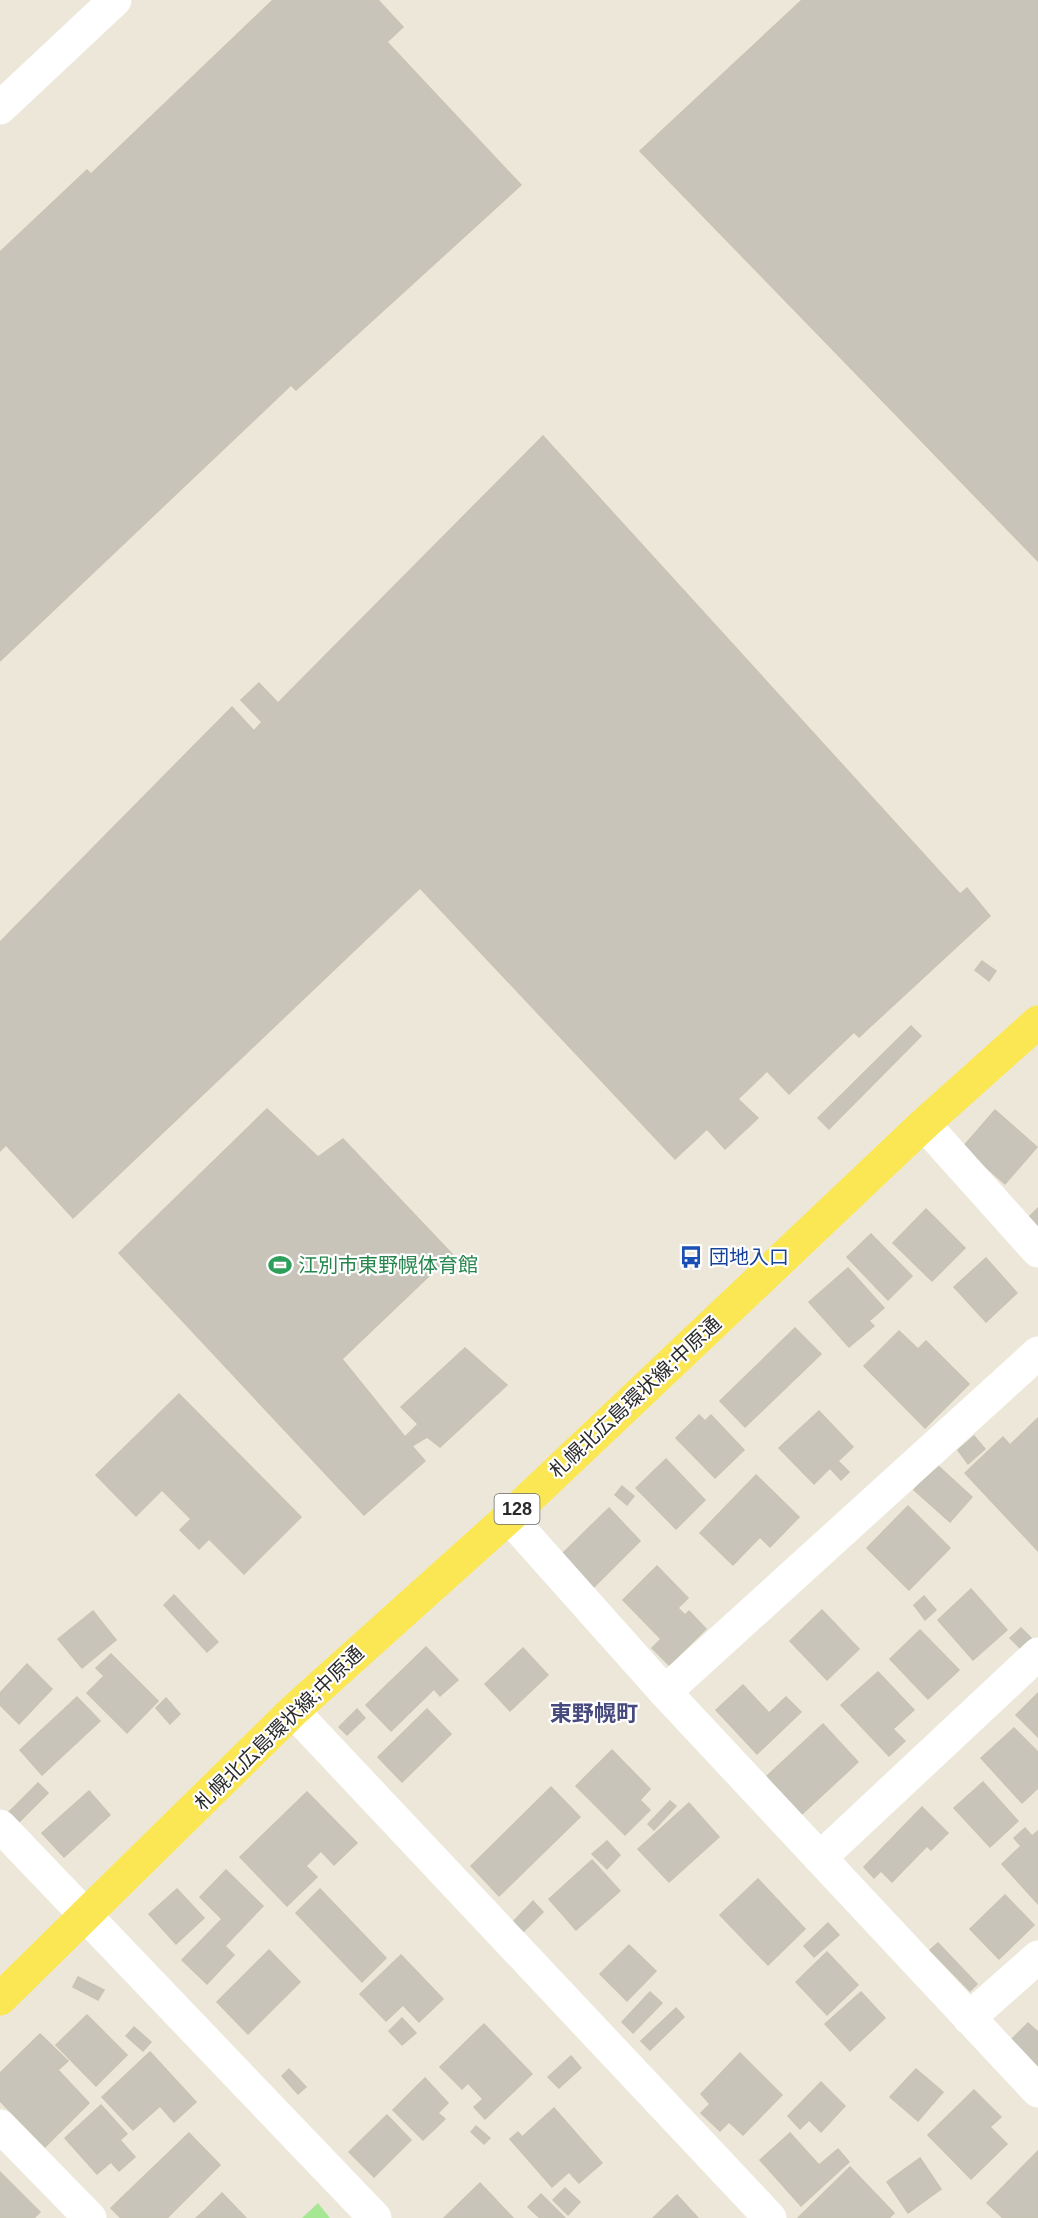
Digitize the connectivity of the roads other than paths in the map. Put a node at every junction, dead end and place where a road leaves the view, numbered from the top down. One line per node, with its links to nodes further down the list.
1 (115, 0): 2 (street)
2 (0, 108)
3 (1038, 1022): 4 (main road, 札幌北広島環状線;中原通 / 128)
4 (924, 1124): 5 (street); 7 (main road, 札幌北広島環状線;中原通 / 128)
5 (1038, 1251)
6 (1038, 1353): 9 (street)
7 (509, 1517): 9 (street); 10 (main road, 札幌北広島環状線;中原通 / 128)
8 (1038, 1654): 12 (street)
9 (665, 1692): 12 (street)
10 (293, 1711): 13 (main road, 札幌北広島環状線;中原通 / 128); 21 (street)
11 (0, 1826): 13 (street)
12 (820, 1858): 16 (street)
13 (87, 1916): 15 (main road, 札幌北広島環状線;中原通 / 128); 20 (street)
14 (1038, 1957): 16 (street)
15 (0, 1999)
16 (969, 2018): 17 (street)
17 (1038, 2091)
18 (0, 2126): 19 (street)
19 (90, 2218)
20 (375, 2218)
21 (770, 2218)

